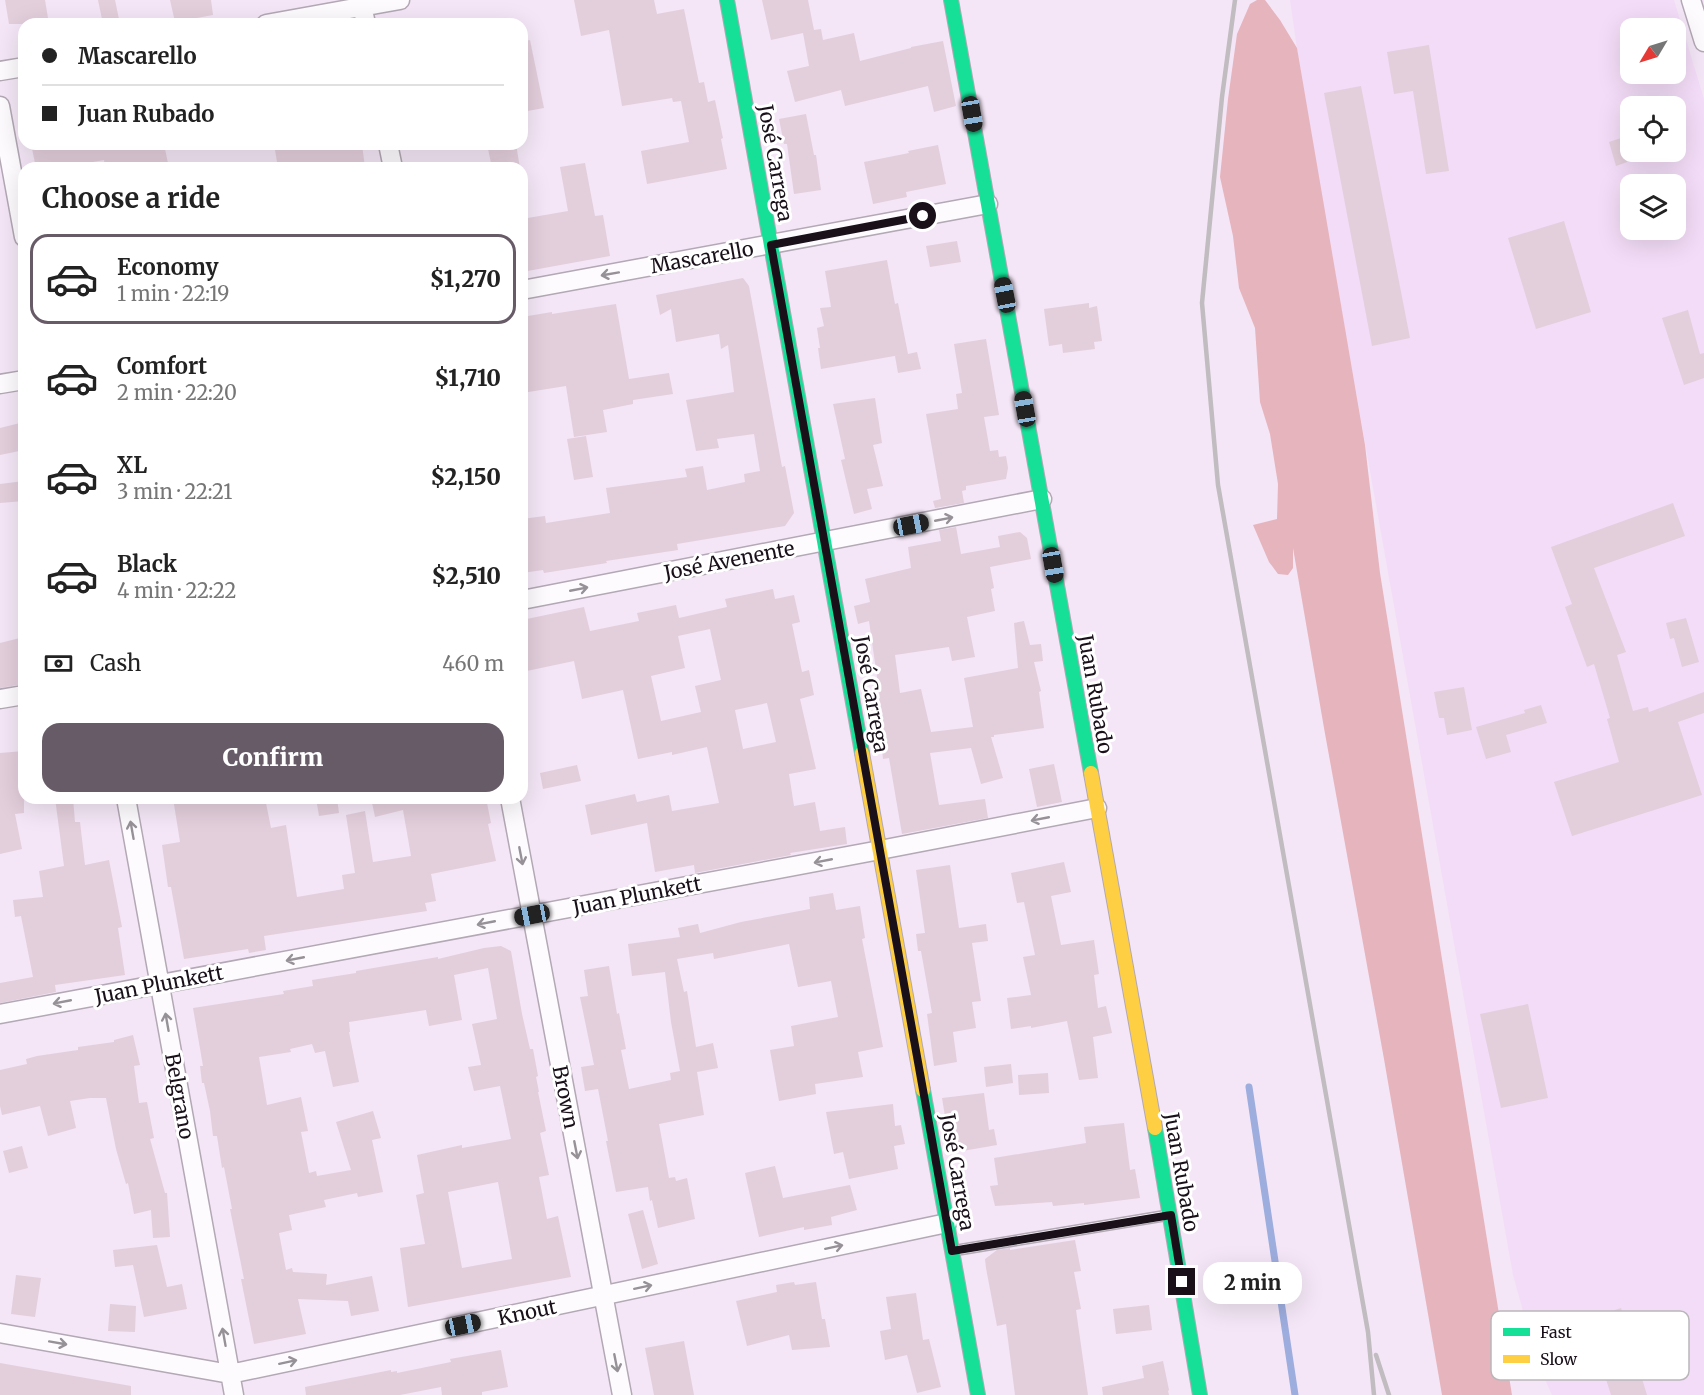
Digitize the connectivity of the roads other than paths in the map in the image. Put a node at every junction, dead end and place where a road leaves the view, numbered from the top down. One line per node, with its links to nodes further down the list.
1 (400, 0): 5 (street)
2 (727, 0): 13 (main road, José Carrega)
3 (951, 0): 12 (main road, Juan Rubado)
4 (1691, 0): 7 (street)
5 (363, 10): 6 (street)
6 (308, 18)
7 (1704, 42)
8 (18, 68): 9 (street)
9 (0, 72)
10 (0, 106): 11 (street)
11 (18, 204)
12 (988, 204): 13 (street, Mascarello); 17 (main road, Juan Rubado)
13 (771, 245): 14 (street, Mascarello, one-way to 14); 18 (main road, José Carrega)
14 (528, 289)
15 (18, 381): 16 (street)
16 (0, 384)
17 (1042, 499): 18 (street, José Avenente, one-way to 17); 24 (main road, Juan Rubado)
18 (824, 542): 19 (street, José Avenente, one-way to 18); 25 (main road, José Carrega)
19 (528, 599)
20 (18, 696): 21 (street)
21 (0, 699)
22 (127, 804): 27 (street, Belgrano, one-way to 22)
23 (511, 804): 26 (street, Brown, one-way to 26)
24 (1097, 808): 25 (street, Juan Plunkett, one-way to 25); 29 (main road, Juan Rubado)
25 (880, 850): 26 (street, Juan Plunkett, one-way to 26); 30 (main road, José Carrega)
26 (532, 915): 27 (street, Juan Plunkett, one-way to 27); 32 (street, Brown, one-way to 32)
27 (160, 984): 28 (street, Juan Plunkett, one-way to 28); 34 (street, Belgrano, one-way to 27)
28 (0, 1014)
29 (1171, 1215): 31 (lane); 38 (main road, Juan Rubado)
30 (947, 1223): 31 (main road, José Carrega); 32 (street, Knout, one-way to 30)
31 (952, 1251): 37 (main road, José Carrega)
32 (603, 1296): 34 (street, Knout, one-way to 32); 36 (street, Brown, one-way to 36)
33 (0, 1333): 34 (street, Knout, one-way to 34)
34 (230, 1374): 35 (street, Belgrano)
35 (234, 1395)
36 (622, 1395)
37 (978, 1395)
38 (1200, 1395)

